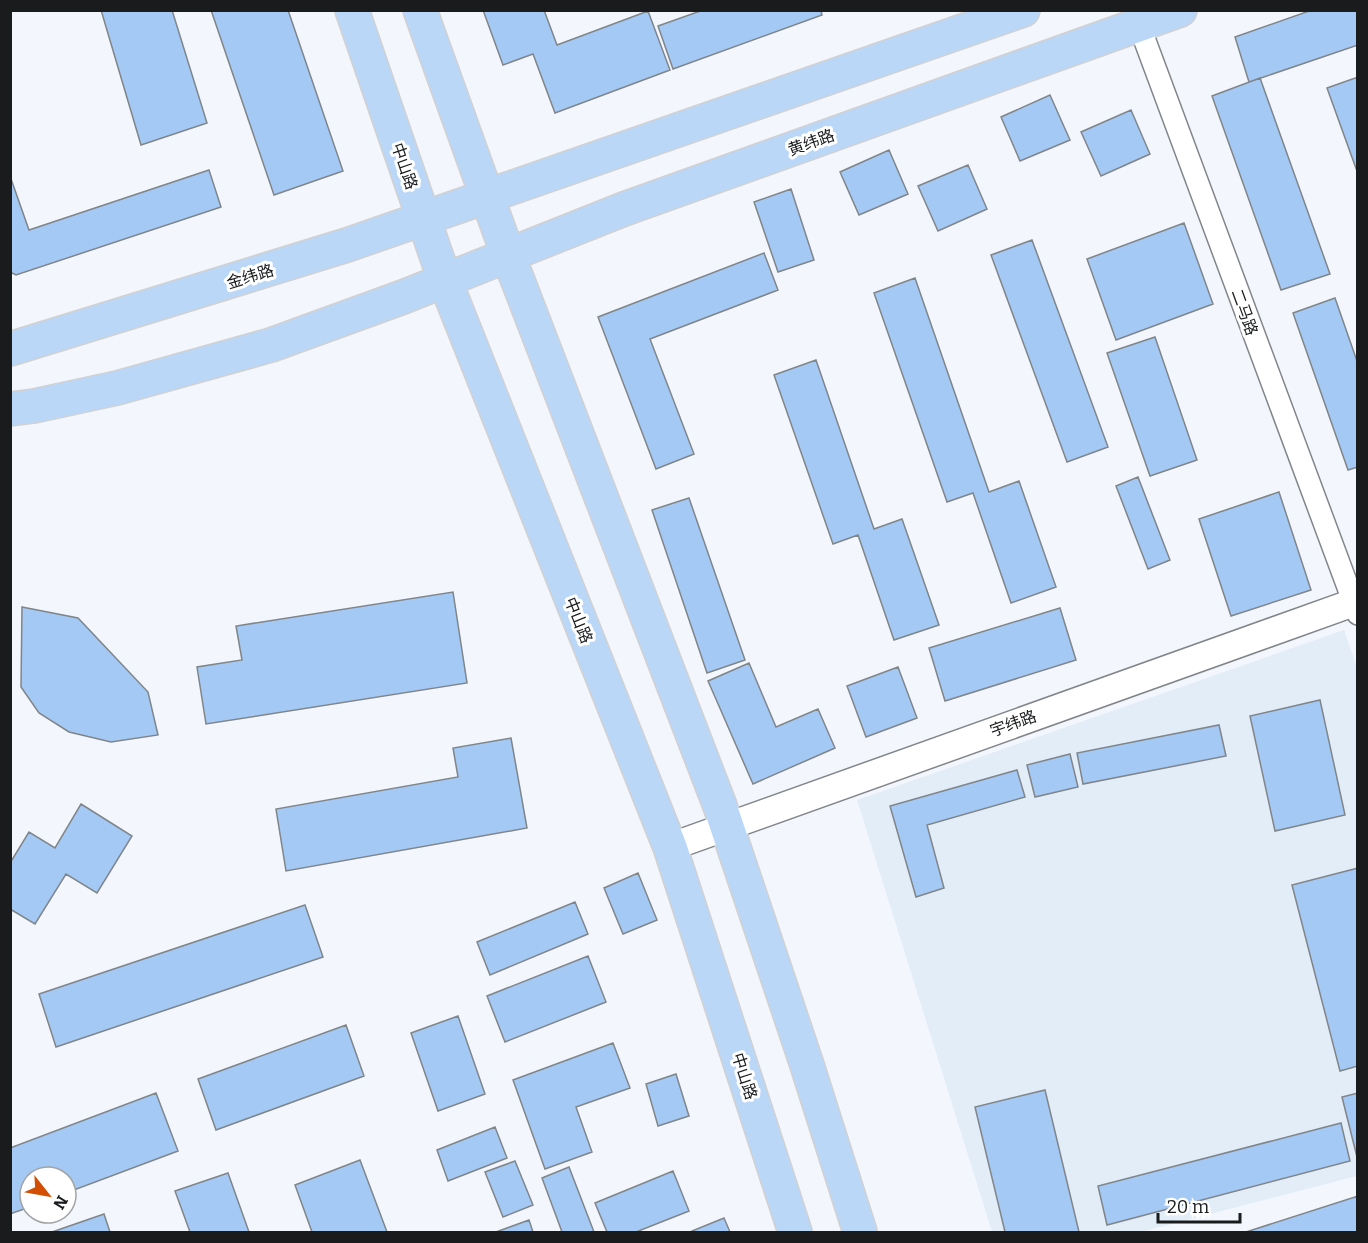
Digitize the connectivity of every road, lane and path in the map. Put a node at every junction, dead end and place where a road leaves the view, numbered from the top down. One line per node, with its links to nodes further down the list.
1 (352, 10): 7 (main road, 中山路)
2 (420, 10): 6 (main road)
3 (1023, 10): 6 (main road)
4 (1180, 10): 5 (main road, 黄纬路)
5 (1136, 17): 8 (main road, 黄纬路); 12 (street, 二马路)
6 (487, 196): 7 (main road, 金纬路); 8 (main road)
7 (423, 219): 9 (main road, 中山路); 10 (main road, 金纬路)
8 (508, 255): 9 (main road, 黄纬路); 13 (main road)
9 (445, 281): 11 (main road); 14 (main road, 中山路)
10 (10, 349)
11 (10, 409)
12 (1356, 606): 13 (street, 宇纬路)
13 (726, 826): 14 (street, 宇纬路); 16 (main road)
14 (670, 847): 15 (main road, 中山路)
15 (795, 1233)
16 (860, 1233)

